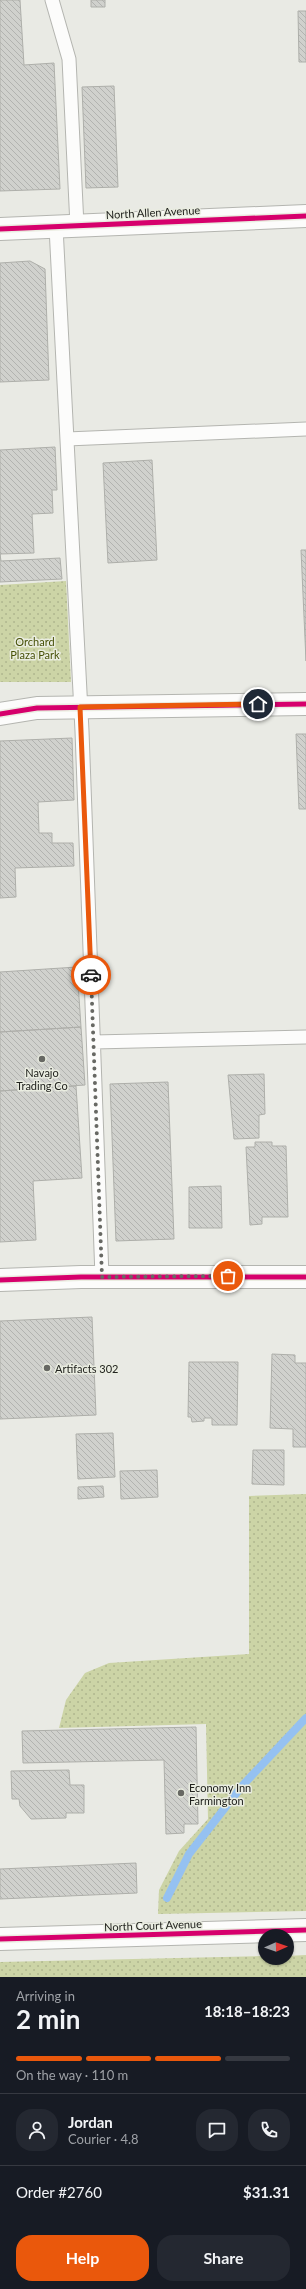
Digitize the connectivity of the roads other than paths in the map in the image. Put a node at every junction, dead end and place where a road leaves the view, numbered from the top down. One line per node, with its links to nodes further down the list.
1 (52, 0): 3 (lane)
2 (306, 216): 3 (street, North Allen Avenue)
3 (66, 226): 4 (street, North Allen Avenue); 6 (lane)
4 (0, 229)
5 (306, 429): 6 (lane)
6 (67, 439): 9 (lane)
7 (0, 704): 10 (street)
8 (306, 704): 9 (street)
9 (80, 707): 10 (street); 13 (lane)
10 (37, 708): 11 (street)
11 (0, 714)
12 (306, 1037): 13 (lane)
13 (94, 1042): 14 (lane)
14 (102, 1277): 15 (street); 16 (street)
15 (306, 1277)
16 (0, 1280)
17 (306, 1930): 18 (street, North Court Avenue)
18 (0, 1939)

